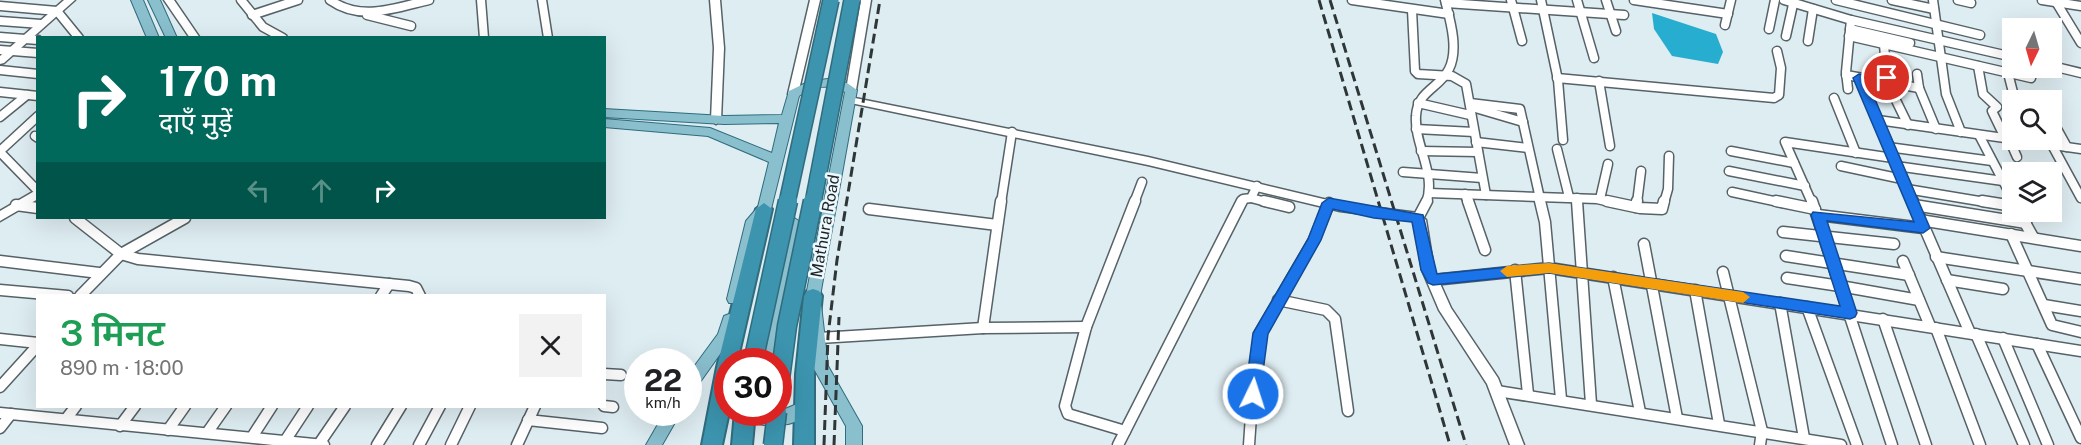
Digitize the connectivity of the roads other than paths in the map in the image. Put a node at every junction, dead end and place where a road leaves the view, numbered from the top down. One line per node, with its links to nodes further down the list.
1 (70, 0): 41 (street)
2 (137, 0): 59 (main road)
3 (154, 0): 60 (main road)
4 (169, 0): 61 (street)
5 (240, 0): 47 (street)
6 (298, 0): 47 (street)
7 (330, 0): 43 (street)
8 (429, 0): 31 (street)
9 (481, 0): 63 (street)
10 (542, 0): 64 (street)
11 (715, 0): 109 (street)
12 (814, 0): 98 (street)
13 (831, 0): 246 (highway, bridge)
14 (852, 0): 248 (highway, Mathura Road, bridge)
15 (866, 0): 100 (street, Mathura Road)
16 (1353, 0): 38 (street)
17 (1541, 0): 39 (street)
18 (1577, 0): 42 (street)
19 (1606, 0): 45 (street)
20 (1634, 0): 46 (street)
21 (1729, 0): 46 (street)
22 (1775, 0): 55 (street)
23 (1784, 0): 30 (street)
24 (1823, 0): 40 (street)
25 (1836, 0): 52 (street)
26 (1892, 0): 35 (street)
27 (1958, 0): 33 (street)
28 (2042, 0): 32 (street)
29 (1445, 1): 34 (street); 44 (street)
30 (1794, 1): 40 (street); 65 (street)
31 (407, 2): 43 (street)
32 (2056, 2): 37 (street); 73 (street)
33 (1971, 3)
34 (1512, 4): 39 (street); 70 (street)
35 (1934, 4): 52 (street)
36 (0, 6): 41 (street)
37 (2081, 6)
38 (1412, 10): 44 (street); 89 (street)
39 (1544, 10): 42 (street); 91 (street)
40 (1817, 10): 54 (street); 71 (street)
41 (57, 11): 50 (street); 58 (street)
42 (1581, 12): 45 (street); 79 (street)
43 (362, 13): 53 (street)
44 (1449, 14): 89 (street)
45 (1610, 14): 48 (street); 56 (street)
46 (1728, 14): 51 (street)
47 (252, 15): 62 (street)
48 (1624, 15)
49 (0, 21): 50 (street)
50 (41, 24): 67 (street)
51 (1725, 25)
52 (1936, 25): 57 (street); 69 (street)
53 (411, 26)
54 (1850, 28): 69 (street); 72 (street); 74 (street); 90 (street)
55 (1769, 29)
56 (1616, 31)
57 (1980, 35)
58 (77, 36)
59 (152, 36)
60 (171, 36)
61 (194, 36)
62 (280, 36)
63 (484, 36)
64 (548, 36)
65 (1786, 36)
66 (0, 37): 67 (street)
67 (24, 39): 68 (street); 75 (street)
68 (36, 40)
69 (1939, 40): 78 (street); 80 (street)
70 (1522, 41)
71 (1808, 41)
72 (1910, 43)
73 (2081, 43)
74 (1884, 44): 80 (street); 94 (street)
75 (5, 50): 77 (street); 81 (street)
76 (1778, 51): 93 (street)
77 (36, 53)
78 (2002, 54)
79 (1594, 58)
80 (1941, 58): 82 (street); 118 (street)
81 (0, 61)
82 (1978, 66): 85 (street); 115 (street)
83 (2062, 68): 86 (street)
84 (0, 70): 87 (street)
85 (2002, 72)
86 (2081, 73)
87 (36, 74)
88 (1917, 74): 95 (street)
89 (1446, 75): 103 (street); 104 (street)
90 (1846, 75): 92 (street); 96 (street)
91 (1557, 78): 93 (street); 164 (street)
92 (1859, 78): 94 (street); 110 (street)
93 (1599, 81): 123 (street)
94 (1887, 82): 95 (street); 112 (street)
95 (1919, 88): 114 (street)
96 (1848, 89)
97 (0, 92): 99 (street)
98 (793, 94): 100 (main road); 108 (main road)
99 (27, 95): 101 (street); 106 (street)
100 (850, 95): 116 (street); 177 (main road, Mathura Road)
101 (36, 96)
102 (1834, 98): 134 (street)
103 (1418, 103): 104 (street); 113 (street)
104 (1470, 108): 117 (street); 127 (street)
105 (606, 113): 109 (main road)
106 (0, 117)
107 (36, 118): 135 (street)
108 (787, 119): 109 (main road); 138 (main road)
109 (716, 120)
110 (1878, 120): 112 (street); 125 (street)
111 (606, 123): 138 (main road)
112 (1908, 125): 114 (street)
113 (1416, 129): 117 (street); 131 (street)
114 (1936, 129): 118 (street)
115 (2002, 130)
116 (1012, 132): 153 (street); 187 (street)
117 (1474, 132): 122 (street)
118 (1961, 132): 119 (street)
119 (1979, 135): 120 (street); 139 (street)
120 (2002, 138)
121 (2062, 138): 126 (street)
122 (1476, 142): 127 (street); 133 (street)
123 (1610, 146)
124 (2062, 146): 126 (street)
125 (1888, 147): 139 (street); 140 (street)
126 (2067, 147): 128 (street)
127 (1528, 148): 162 (street)
128 (2081, 149)
129 (2013, 150): 137 (street)
130 (2055, 150): 165 (street)
131 (1421, 151): 133 (street); 147 (street)
132 (1731, 151): 142 (street)
133 (1478, 152): 148 (street)
134 (1856, 153): 140 (street); 142 (street)
135 (2, 156): 156 (street)
136 (1669, 156): 172 (street)
137 (2017, 157)
138 (777, 160): 176 (main road)
139 (1992, 161): 150 (street)
140 (1894, 162): 149 (street); 151 (street)
141 (1608, 164): 166 (street)
142 (1794, 164): 154 (street)
143 (1840, 166): 149 (street)
144 (1641, 171): 172 (street)
145 (1729, 171): 154 (street)
146 (1403, 172): 147 (street)
147 (1425, 173): 148 (street); 159 (street)
148 (1482, 178): 161 (street)
149 (1902, 179): 155 (street)
150 (2002, 179)
151 (2002, 181)
152 (1142, 182): 234 (street)
153 (1257, 186): 163 (street); 167 (street)
154 (1805, 186): 175 (street)
155 (1907, 189): 168 (street); 170 (street)
156 (36, 190)
157 (1732, 192): 175 (street)
158 (36, 193): 169 (street)
159 (1429, 193): 160 (street); 179 (street)
160 (1465, 194): 161 (street); 195 (street)
161 (1486, 195): 162 (street)
162 (1541, 197): 164 (street); 202 (street)
163 (1251, 198): 171 (street); 288 (street)
164 (1573, 198): 166 (street); 204 (street)
165 (2081, 198)
166 (1600, 199): 172 (street)
167 (1329, 203): 179 (street); 226 (street)
168 (2002, 204)
169 (16, 205): 173 (street); 178 (street)
170 (1914, 205): 184 (street); 186 (street)
171 (1289, 207)
172 (1635, 207)
173 (36, 208)
174 (869, 209): 187 (street)
175 (1816, 212): 186 (street); 190 (street)
176 (763, 214): 183 (main road); 245 (highway); 250 (main road)
177 (827, 215): 183 (main road); 225 (main road, Mathura Road)
178 (0, 217)
179 (1418, 218): 211 (street)
180 (76, 219): 196 (street)
181 (164, 219): 185 (street)
182 (183, 219): 185 (street)
183 (793, 222): 247 (main road)
184 (2026, 223): 191 (street)
185 (172, 224): 196 (street)
186 (1922, 224): 189 (street); 198 (street)
187 (996, 225): 236 (street)
188 (1783, 232): 190 (street)
189 (2011, 234): 191 (street); 206 (street)
190 (1825, 237): 193 (street); 200 (street)
191 (2033, 237): 194 (street)
192 (1644, 244): 214 (street)
193 (1894, 244)
194 (2081, 246)
195 (1485, 250)
196 (121, 254): 207 (street); 215 (street)
197 (1786, 256): 200 (street)
198 (1936, 257): 206 (street); 213 (street)
199 (0, 261): 207 (street)
200 (1831, 261): 208 (street); 216 (street)
201 (1903, 261): 208 (street)
202 (1549, 268): 203 (street); 204 (street); 256 (street)
203 (1515, 270): 211 (street); 255 (street)
204 (1582, 272): 209 (street); 257 (street)
205 (1723, 272): 224 (street)
206 (2028, 272): 212 (street); 229 (street)
207 (99, 273): 221 (street)
208 (1909, 275): 227 (street)
209 (1613, 277): 214 (street); 271 (street)
210 (1787, 278): 216 (street)
211 (1433, 279): 254 (street)
212 (2081, 279)
213 (1947, 280): 217 (street); 238 (street)
214 (1653, 283): 219 (street); 274 (street)
215 (389, 284): 222 (street); 223 (street)
216 (1840, 286): 227 (street); 232 (street)
217 (2003, 289)
218 (0, 290): 220 (street)
219 (1695, 290): 224 (street); 277 (street)
220 (45, 294)
221 (82, 294)
222 (382, 294)
223 (419, 294)
224 (1729, 295): 228 (street); 287 (street)
225 (813, 296): 239 (main road, Mathura Road); 258 (highway)
226 (1278, 300): 270 (street); 308 (street)
227 (1919, 300): 235 (street)
228 (1780, 303): 230 (street); 290 (street)
229 (2044, 305): 231 (street); 237 (street)
230 (1807, 307): 232 (street); 312 (street)
231 (2081, 311)
232 (1850, 313): 233 (street); 313 (street)
233 (1883, 319): 235 (street); 314 (street)
234 (1086, 327): 236 (street); 288 (street)
235 (1933, 327): 238 (street); 315 (street)
236 (983, 328): 239 (street)
237 (2081, 332)
238 (1973, 334): 240 (street); 316 (street)
239 (819, 338): 306 (main road, Mathura Road)
240 (2002, 338): 243 (street); 317 (street)
241 (0, 339): 242 (street)
242 (36, 344)
243 (2037, 344): 249 (street); 291 (street)
244 (36, 346): 253 (street)
245 (731, 348)
246 (756, 348)
247 (769, 348)
248 (784, 348)
249 (2081, 351)
250 (702, 368)
251 (606, 374): 252 (street)
252 (621, 375)
253 (0, 387)
254 (1497, 391): 255 (street); 309 (street)
255 (1528, 394): 256 (street)
256 (1561, 399): 257 (street)
257 (1591, 404): 271 (street)
258 (804, 407): 273 (main road); 305 (highway)
259 (74, 408): 275 (street)
260 (134, 408): 278 (street)
261 (184, 408): 286 (street)
262 (224, 408): 289 (street)
263 (271, 408): 292 (street)
264 (307, 408): 293 (street)
265 (344, 408): 294 (street)
266 (400, 408): 296 (street)
267 (439, 408): 297 (street)
268 (469, 408): 298 (street)
269 (534, 408): 276 (street)
270 (1348, 411)
271 (1640, 412): 274 (street)
272 (6, 414): 275 (street); 284 (street)
273 (792, 416)
274 (1677, 418): 277 (street)
275 (66, 419): 278 (street)
276 (528, 420): 285 (street); 299 (street)
277 (1719, 424): 287 (street)
278 (120, 426): 286 (street)
279 (665, 426): 300 (main road)
280 (716, 426): 301 (highway)
281 (720, 426): 302 (street)
282 (744, 426): 303 (highway)
283 (775, 426): 304 (highway, bridge)
284 (0, 428)
285 (602, 428)
286 (168, 430): 289 (street)
287 (1762, 430): 290 (street); 310 (street)
288 (1125, 431): 307 (street)
289 (207, 433): 292 (street)
290 (1804, 438): 311 (street)
291 (2081, 438)
292 (259, 441): 293 (street)
293 (285, 441): 294 (street)
294 (319, 444): 295 (street)
295 (324, 445)
296 (377, 445)
297 (419, 445)
298 (451, 445)
299 (517, 445)
300 (654, 445)
301 (712, 445)
302 (720, 445)
303 (742, 445)
304 (773, 445)
305 (804, 445)
306 (854, 445)
307 (1119, 445)
308 (1249, 445)
309 (1517, 445)
310 (1760, 445)
311 (1841, 445)
312 (1857, 445)
313 (1892, 445)
314 (1926, 445)
315 (1980, 445)
316 (2024, 445)
317 (2048, 445)

